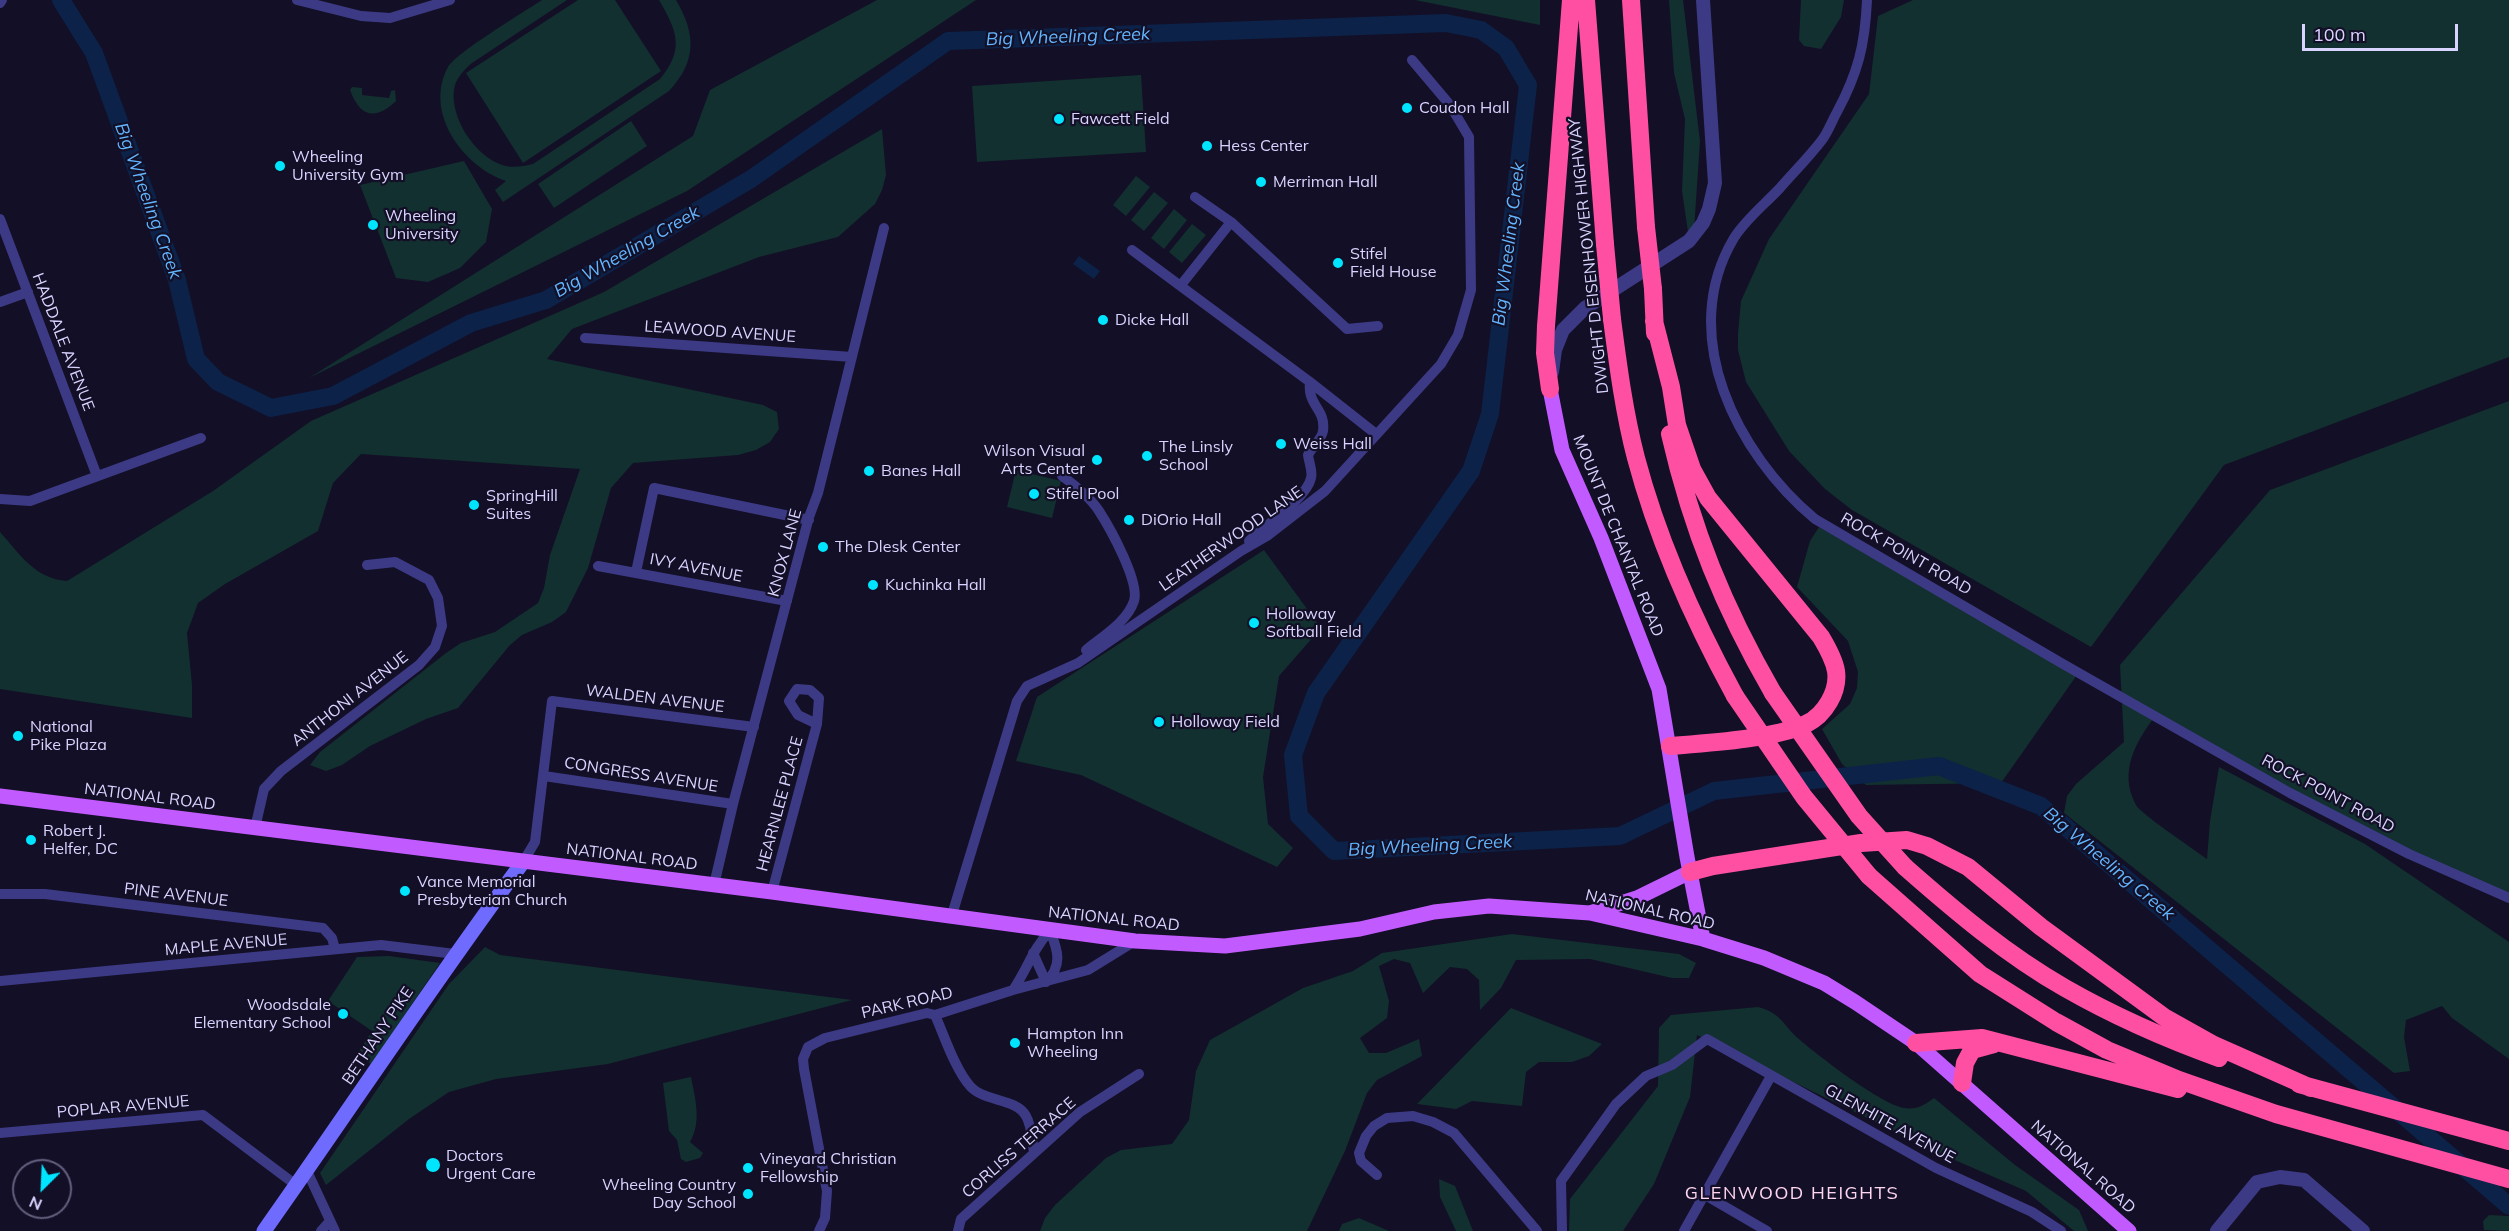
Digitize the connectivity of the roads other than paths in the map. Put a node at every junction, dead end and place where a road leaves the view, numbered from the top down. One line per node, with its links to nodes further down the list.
1 (297, 0): 2 (street)
2 (450, 0)
3 (1571, 0): 22 (highway)
4 (1586, 0): 66 (highway, DWIGHT D EISENHOWER HIGHWAY, bridge)
5 (1631, 0): 17 (highway, bridge)
6 (1703, 0): 22 (street, MOUNT DE CHANTAL ROAD)
7 (1867, 0): 47 (street, ROCK POINT ROAD)
8 (1412, 60): 23 (street, LEATHERWOOD LANE)
9 (1195, 197): 11 (street)
10 (0, 219): 15 (street, HADDALE AVENUE)
11 (1231, 222): 14 (street); 18 (street)
12 (884, 228): 20 (street, KNOX LANE)
13 (1132, 250): 14 (street)
14 (1181, 285): 21 (street)
15 (28, 292): 16 (street); 25 (street, HADDALE AVENUE)
16 (0, 303)
17 (1654, 321): 37 (highway); 62 (highway, bridge)
18 (1378, 326)
19 (585, 338): 20 (street, LEAWOOD AVENUE)
20 (852, 357): 28 (street, KNOX LANE)
21 (1310, 382): 23 (street); 29 (street)
22 (1550, 389): 37 (main road, MOUNT DE CHANTAL ROAD)
23 (1376, 434): 29 (street, LEATHERWOOD LANE)
24 (201, 438): 25 (street)
25 (97, 476): 27 (street)
26 (1062, 476): 34 (street)
27 (0, 499)
28 (808, 520): 32 (street); 33 (street, KNOX LANE)
29 (1241, 551): 34 (street, LEATHERWOOD LANE)
30 (368, 565): 41 (street, ANTHONI AVENUE)
31 (598, 566): 32 (street, IVY AVENUE)
32 (636, 572): 33 (street, IVY AVENUE)
33 (787, 601): 36 (street, KNOX LANE)
34 (1061, 671): 49 (street, LEATHERWOOD LANE)
35 (818, 724): 45 (street, HEARNLEE PLACE)
36 (754, 727): 38 (street, WALDEN AVENUE); 40 (street, KNOX LANE)
37 (1671, 755): 43 (main road, MOUNT DE CHANTAL ROAD)
38 (543, 776): 40 (street, CONGRESS AVENUE); 42 (street)
39 (0, 796): 41 (main road, NATIONAL ROAD)
40 (734, 804): 44 (street, KNOX LANE)
41 (255, 828): 42 (main road, NATIONAL ROAD)
42 (523, 862): 44 (main road, NATIONAL ROAD); 55 (main road, BETHANY PIKE)
43 (1688, 864): 48 (main road); 51 (main road, MOUNT DE CHANTAL ROAD); 62 (highway)
44 (714, 885): 45 (main road, NATIONAL ROAD)
45 (772, 892): 49 (main road, NATIONAL ROAD)
46 (0, 894): 53 (street, PINE AVENUE)
47 (2509, 898)
48 (1590, 913): 51 (main road, NATIONAL ROAD); 52 (main road, NATIONAL ROAD)
49 (951, 918): 50 (main road, NATIONAL ROAD)
50 (1050, 931): 52 (main road, NATIONAL ROAD); 54 (street); 57 (street)
51 (1703, 939): 61 (main road, NATIONAL ROAD)
52 (1135, 941): 57 (street, PARK ROAD)
53 (335, 949): 55 (street, MAPLE AVENUE); 56 (street, MAPLE AVENUE)
54 (1033, 952): 57 (street); 58 (street)
55 (454, 954): 70 (main road, BETHANY PIKE)
56 (0, 981)
57 (1046, 982): 58 (street, PARK ROAD)
58 (1013, 990): 59 (street, PARK ROAD)
59 (935, 1015): 69 (street); 79 (street, PARK ROAD)
60 (2004, 1042): 61 (highway); 65 (highway); 66 (highway)
61 (1917, 1043): 65 (main road, NATIONAL ROAD)
62 (2251, 1067): 68 (highway)
63 (1139, 1074): 69 (street, CORLISS TERRACE)
64 (1772, 1076): 74 (street); 82 (street, GLENHITE AVENUE); 85 (street, GLENHITE AVENUE)
65 (1962, 1083): 76 (main road, NATIONAL ROAD)
66 (2276, 1114): 72 (highway, DWIGHT D EISENHOWER HIGHWAY)
67 (0, 1133): 73 (street, POPLAR AVENUE)
68 (2509, 1141)
69 (1034, 1152): 80 (street, CORLISS TERRACE)
70 (307, 1171): 73 (main road, BETHANY PIKE); 75 (street)
71 (1377, 1175): 81 (street)
72 (2509, 1179)
73 (296, 1185): 77 (main road, BETHANY PIKE)
74 (1705, 1195): 83 (street); 84 (street)
75 (332, 1226): 78 (street)
76 (2127, 1230)
77 (264, 1231)
78 (321, 1231)
79 (819, 1231)
80 (958, 1231)
81 (1537, 1231)
82 (1562, 1231)
83 (1684, 1231)
84 (1767, 1231)
85 (2061, 1231)
86 (2217, 1231): 87 (street)
87 (2363, 1231)

